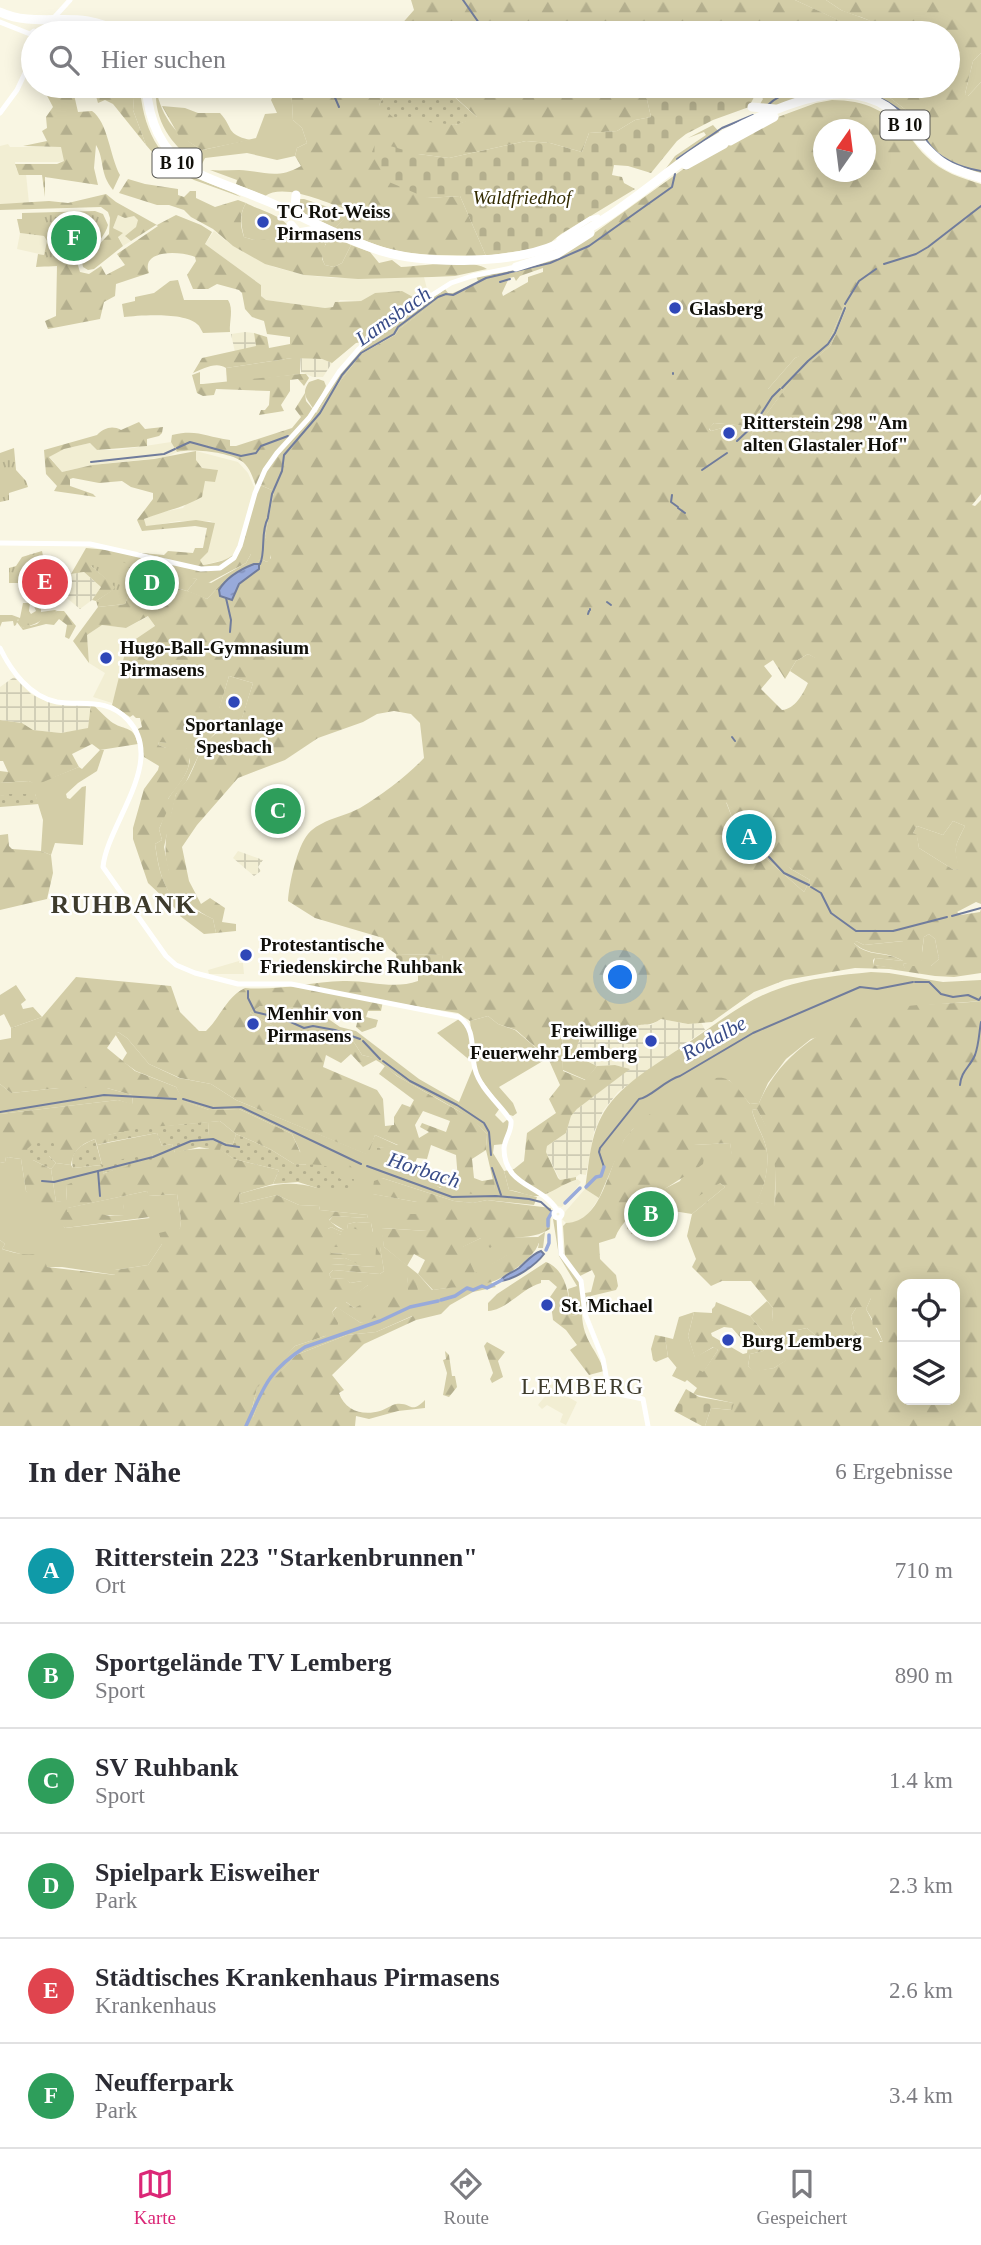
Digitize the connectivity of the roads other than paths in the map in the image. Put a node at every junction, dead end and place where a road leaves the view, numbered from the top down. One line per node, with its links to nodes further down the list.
1 (70, 0): 3 (main road)
2 (0, 14): 4 (highway)
3 (50, 21)
4 (92, 21)
5 (0, 22): 6 (main road)
6 (21, 32)
7 (21, 81): 12 (main road)
8 (147, 98): 18 (highway, B 10)
9 (827, 98): 11 (highway, B 10)
10 (855, 98): 17 (highway, B 10)
11 (788, 108): 13 (highway, B 10); 13 (highway); 15 (highway); 16 (highway, B 10)
12 (0, 113)
13 (751, 120): 19 (highway, B 10)
14 (718, 127): 15 (highway)
15 (726, 140): 16 (highway)
16 (672, 173): 21 (highway, B 10)
17 (981, 179)
18 (268, 203): 20 (highway, B 10); 22 (highway, B 10)
19 (621, 206): 21 (highway); 24 (highway, B 10)
20 (280, 207): 22 (highway, B 10); 22 (highway)
21 (601, 219): 24 (highway, B 10); 25 (main road); 25 (highway)
22 (298, 220): 23 (highway, B 10); 23 (highway); 24 (highway, B 10)
23 (329, 232): 24 (highway, B 10)
24 (543, 252)
25 (516, 267): 26 (main road)
26 (0, 543)
27 (0, 648): 28 (main road)
28 (648, 1426)

